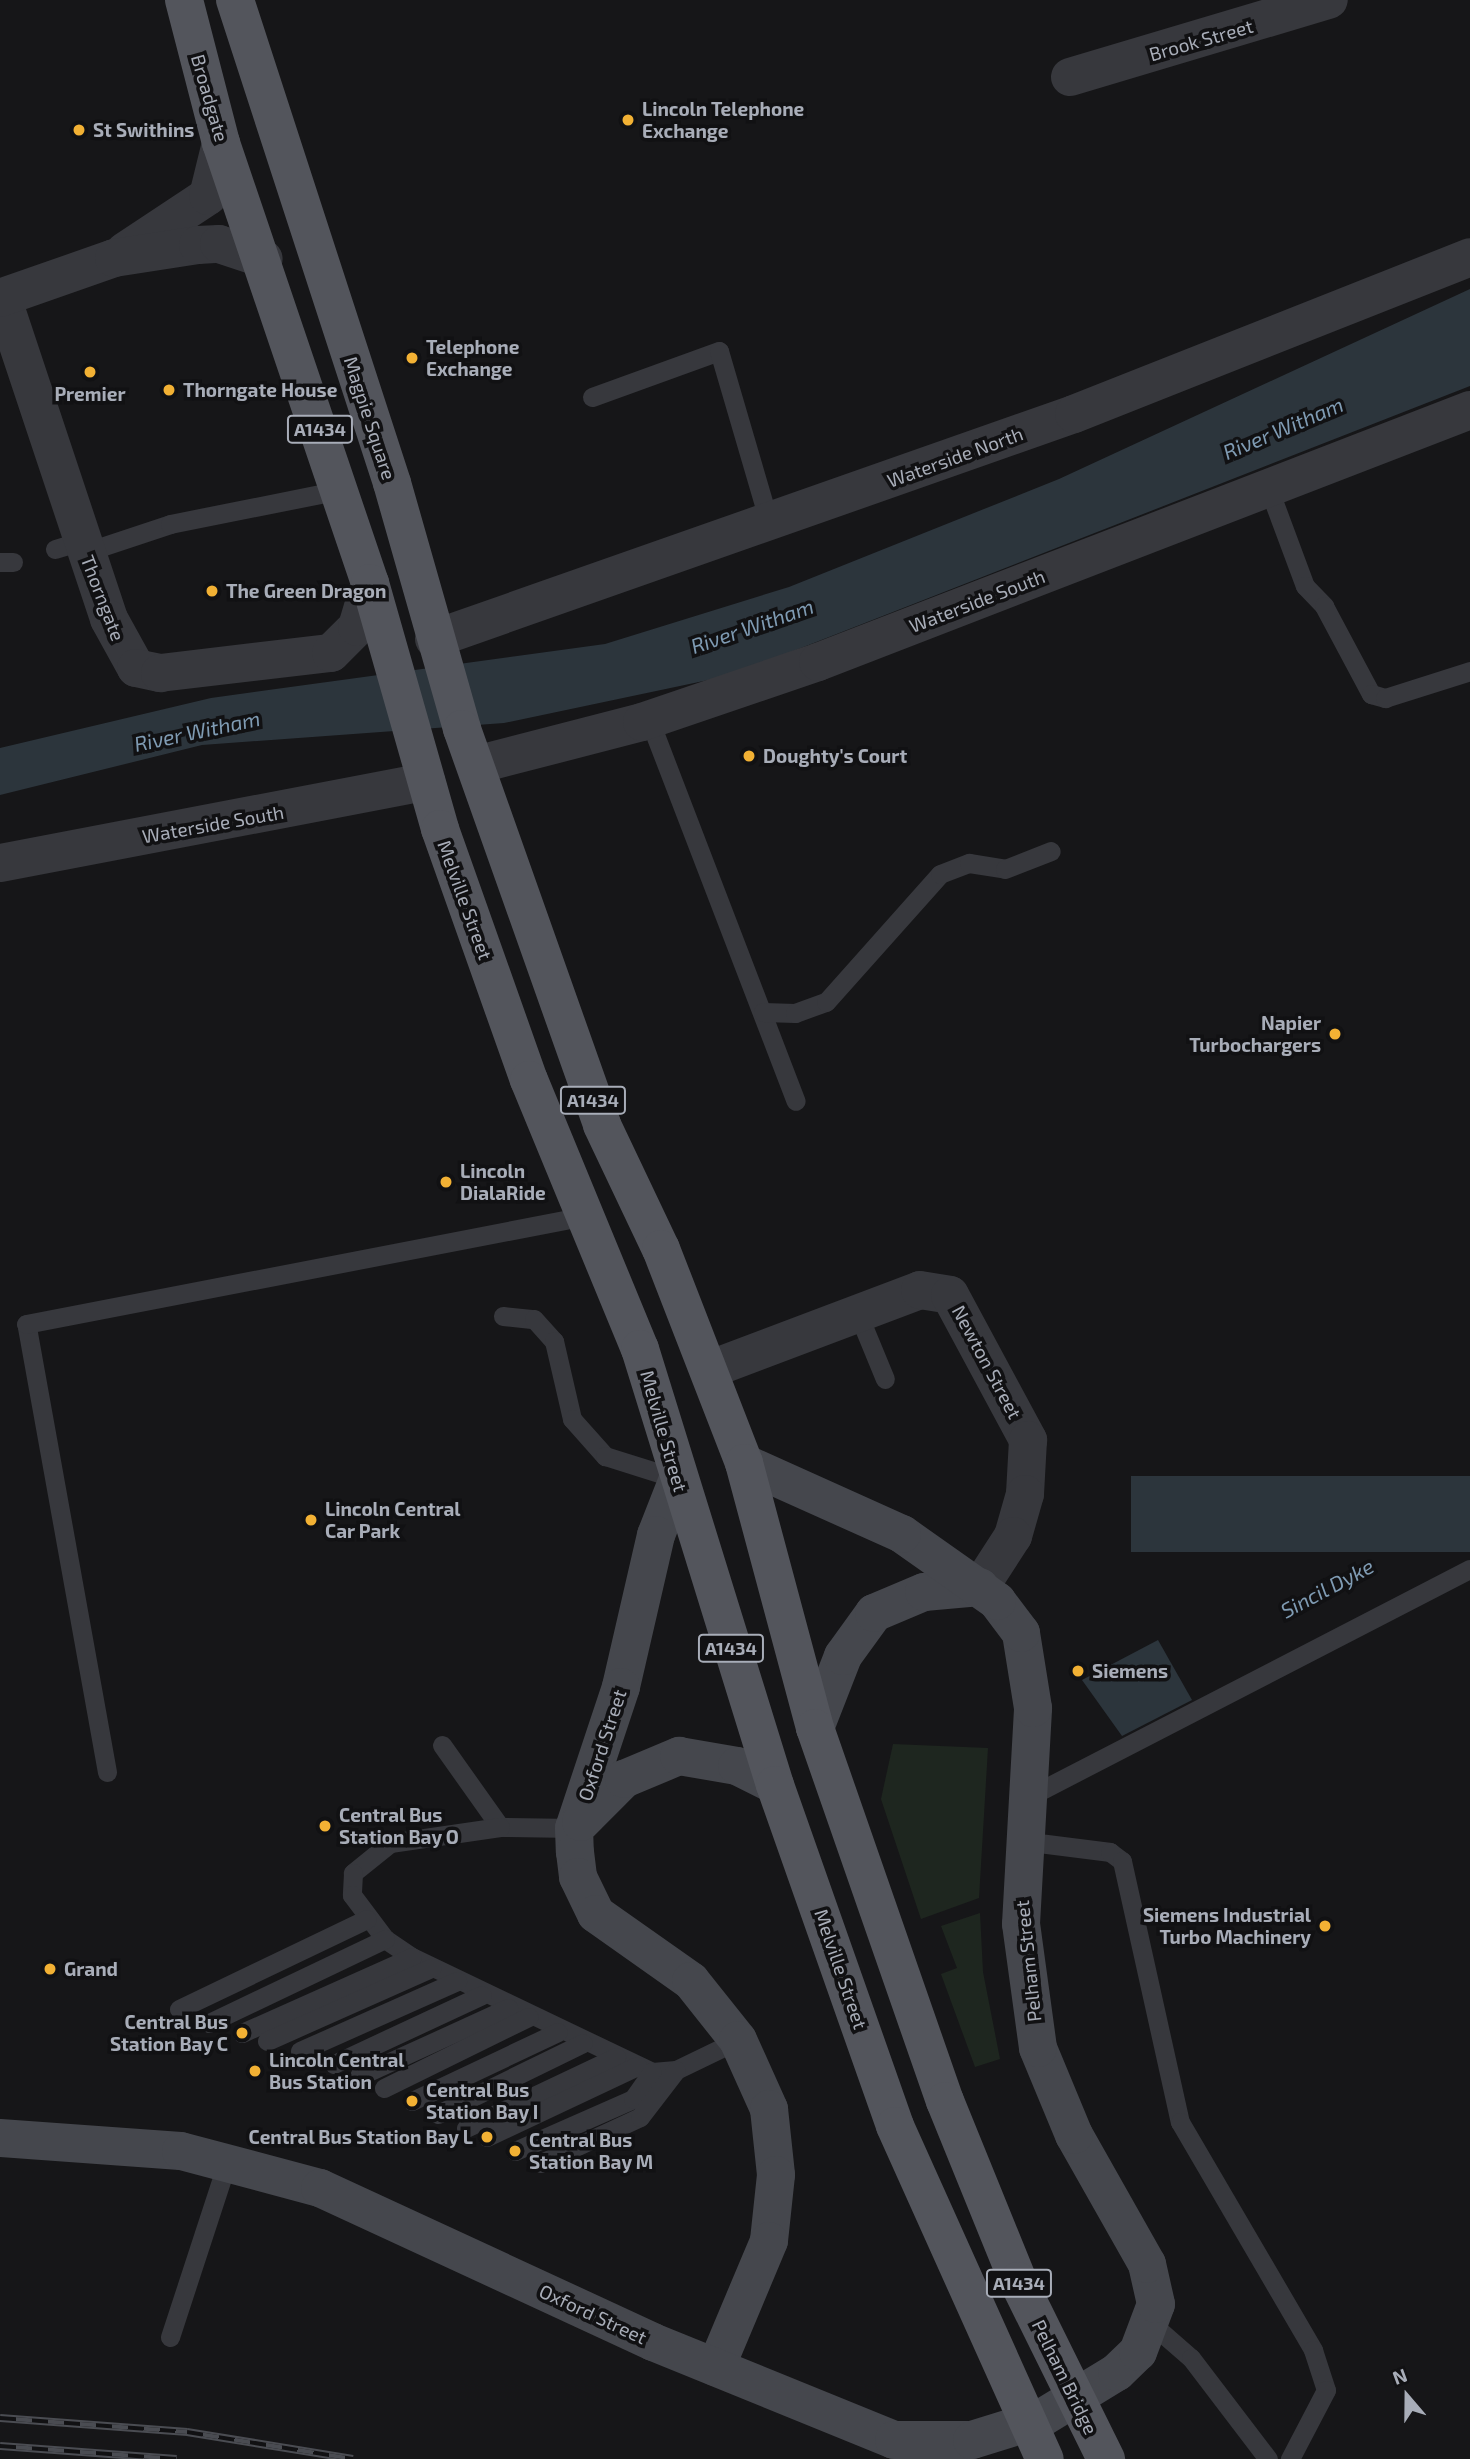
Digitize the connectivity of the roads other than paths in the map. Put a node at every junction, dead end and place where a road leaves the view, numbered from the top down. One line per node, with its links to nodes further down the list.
1 (184, 0): 5 (main road, Broadgate / A1434)
2 (235, 0): 17 (main road, Magpie Square / A1434)
3 (1329, 0): 4 (street, Brook Street)
4 (1070, 77)
5 (221, 142): 7 (street); 8 (main road, Broadgate / A1434)
6 (1470, 257): 14 (street, Waterside North)
7 (114, 258): 8 (street); 9 (street)
8 (264, 259): 12 (main road, A1434)
9 (1, 298): 15 (street, Thorngate)
10 (592, 397): 14 (lane)
11 (1470, 410): 13 (street, Waterside South)
12 (340, 490): 15 (lane); 16 (main road, A1434)
13 (1269, 492): 18 (lane); 19 (street, Waterside South)
14 (770, 525): 17 (street, Waterside North)
15 (74, 547): 16 (street, Thorngate)
16 (370, 583): 21 (main road, Melville Street / A1434)
17 (437, 650): 20 (main road, A1434)
18 (1470, 671)
19 (649, 719): 20 (street, Waterside South); 24 (lane)
20 (476, 765): 29 (main road, A1434)
21 (426, 782): 23 (street, Waterside South); 26 (main road, Melville Street / A1434)
22 (1051, 852): 24 (lane)
23 (0, 863)
24 (763, 1012): 25 (lane)
25 (796, 1101)
26 (584, 1216): 32 (main road, Melville Street / A1434); 37 (lane)
27 (503, 1316): 32 (lane)
28 (859, 1316): 29 (street, Newton Street); 30 (lane); 34 (street, Newton Street)
29 (711, 1369): 31 (main road, A1434)
30 (885, 1379)
31 (744, 1463): 34 (main road, Pelham Street); 35 (main road, A1434)
32 (678, 1479): 38 (main road, Melville Street / A1434); 41 (main road, Oxford Street)
33 (1470, 1569): 39 (lane)
34 (980, 1587): 35 (main road); 39 (main road, Pelham Street)
35 (815, 1727): 77 (main road, Pelham Bridge / A1434, bridge)
36 (442, 1745): 40 (lane)
37 (107, 1772)
38 (775, 1785): 41 (main road, Oxford Street); 76 (main road, Melville Street / A1434, bridge)
39 (1028, 1797): 42 (main road, Pelham Street)
40 (500, 1827): 41 (lane); 43 (lane)
41 (574, 1828): 55 (main road)
42 (1023, 1841): 73 (main road, Pelham Street); 79 (lane)
43 (367, 1919): 44 (lane); 50 (lane)
44 (385, 1939): 45 (lane); 52 (lane)
45 (412, 1957): 46 (lane); 54 (lane)
46 (432, 1968): 47 (lane); 56 (lane)
47 (457, 1982): 48 (lane); 58 (lane)
48 (482, 1995): 49 (lane); 60 (lane)
49 (508, 2008): 51 (lane); 63 (lane)
50 (179, 2009)
51 (528, 2017): 53 (lane); 64 (lane)
52 (209, 2023)
53 (558, 2032): 57 (lane); 65 (lane)
54 (242, 2033)
55 (738, 2040): 62 (lane); 75 (main road)
56 (267, 2041)
57 (583, 2043): 59 (lane); 66 (lane)
58 (300, 2051)
59 (616, 2057): 61 (lane); 67 (lane)
60 (334, 2064)
61 (645, 2069): 62 (lane); 68 (lane); 70 (lane)
62 (676, 2070): 72 (lane)
63 (359, 2076)
64 (384, 2088)
65 (412, 2101)
66 (439, 2114)
67 (466, 2128)
68 (487, 2137)
69 (0, 2138): 71 (main road, Oxford Street)
70 (515, 2151)
71 (228, 2160): 74 (lane); 75 (main road, Oxford Street)
72 (541, 2163)
73 (1153, 2325): 75 (main road, Oxford Street); 78 (lane)
74 (170, 2337)
75 (716, 2367)
76 (1045, 2459)
77 (1106, 2459)
78 (1268, 2459)
79 (1290, 2459)

